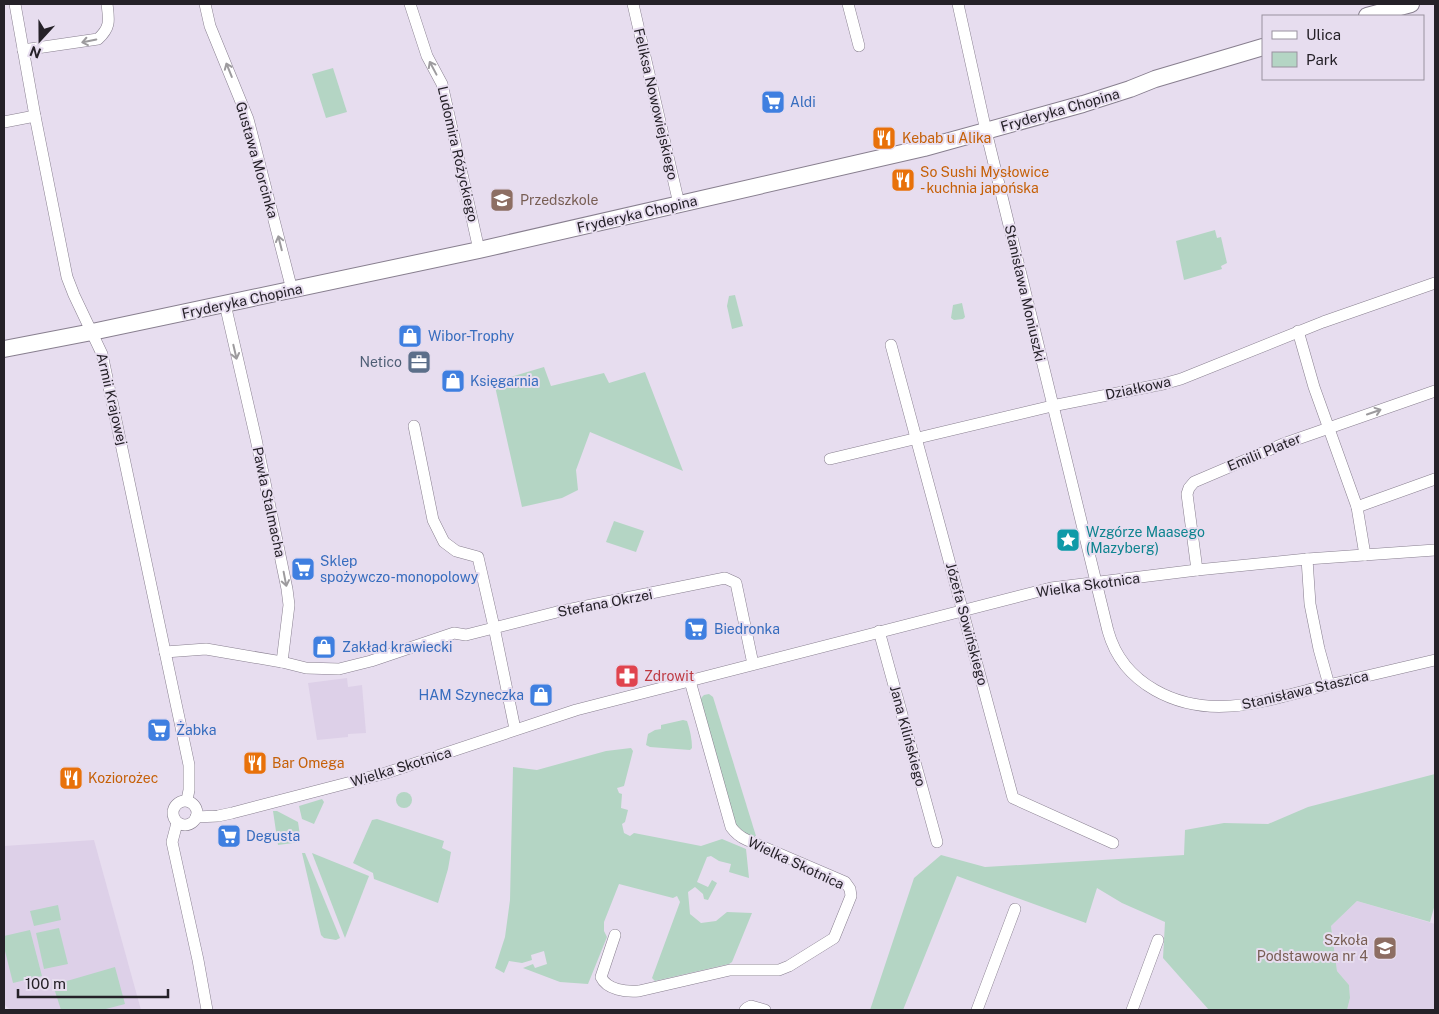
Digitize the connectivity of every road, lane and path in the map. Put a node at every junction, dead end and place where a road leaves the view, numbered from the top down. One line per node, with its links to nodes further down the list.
1 (15, 4): 12 (street, Armii Krajowej)
2 (107, 4): 12 (street, one-way to 12)
3 (205, 4): 19 (street, Gustawa Morcinka, one-way to 3)
4 (410, 4): 17 (street, Ludomira Różyckiego, one-way to 4)
5 (633, 4): 16 (street, Feliksa Nowowiejskiego)
6 (848, 4): 10 (street)
7 (958, 4): 15 (street, Stanisława Moniuszki)
8 (1411, 4): 9 (street)
9 (1371, 15)
10 (859, 46)
11 (1262, 47): 15 (street, Fryderyka Chopina)
12 (23, 50): 13 (street, Armii Krajowej)
13 (35, 116): 14 (street); 22 (street, Armii Krajowej)
14 (4, 122)
15 (986, 131): 16 (street, Fryderyka Chopina); 26 (street, Stanisława Moniuszki)
16 (679, 204): 17 (street, Fryderyka Chopina)
17 (479, 250): 19 (street, Fryderyka Chopina)
18 (1435, 283): 21 (street, Działkowa)
19 (292, 290): 20 (street, Fryderyka Chopina)
20 (225, 304): 22 (street, Fryderyka Chopina); 43 (street, Pawła Stalmacha, one-way to 43)
21 (1298, 331): 26 (street, Działkowa); 28 (street)
22 (92, 332): 24 (street, Fryderyka Chopina); 41 (street, Armii Krajowej)
23 (891, 345): 29 (street, Józefa Sowińskiego)
24 (4, 349)
25 (1435, 391): 28 (street, Emilii Plater, one-way to 25)
26 (1052, 406): 29 (street, Działkowa); 37 (street, Stanisława Moniuszki)
27 (414, 426): 39 (street)
28 (1328, 427): 32 (street); 36 (street, Emilii Plater)
29 (917, 439): 30 (street, Działkowa); 38 (street, Józefa Sowińskiego)
30 (830, 459)
31 (1435, 479): 32 (street)
32 (1357, 507): 34 (street)
33 (1435, 550): 34 (street, Wielka Skotnica)
34 (1365, 554): 35 (street, Wielka Skotnica)
35 (1307, 559): 36 (street, Wielka Skotnica); 46 (street)
36 (1197, 570): 37 (street, Wielka Skotnica)
37 (1096, 582): 38 (street, Wielka Skotnica); 46 (street, Stanisława Staszica)
38 (963, 610): 40 (street, Wielka Skotnica); 52 (street, Józefa Sowińskiego)
39 (494, 627): 43 (street); 44 (street, Stefana Okrzei); 47 (street)
40 (879, 631): 44 (street, Wielka Skotnica); 51 (street, Jana Kilińskiego)
41 (165, 652): 43 (street); 48 (street, Armii Krajowej)
42 (1435, 660): 46 (street, Stanisława Staszica)
43 (282, 662)
44 (753, 664): 45 (street, Wielka Skotnica)
45 (690, 681): 47 (street, Wielka Skotnica); 54 (street, Wielka Skotnica)
46 (1329, 685)
47 (515, 729): 49 (street, Wielka Skotnica)
48 (187, 800): 49 (street); 50 (street)
49 (196, 817): 50 (street)
50 (177, 823): 56 (street)
51 (937, 842)
52 (1113, 843)
53 (1015, 909): 59 (street)
54 (615, 935)
55 (1158, 940): 60 (street)
56 (207, 1010)
57 (745, 1010): 58 (street)
58 (765, 1010)
59 (978, 1010)
60 (1132, 1010)

